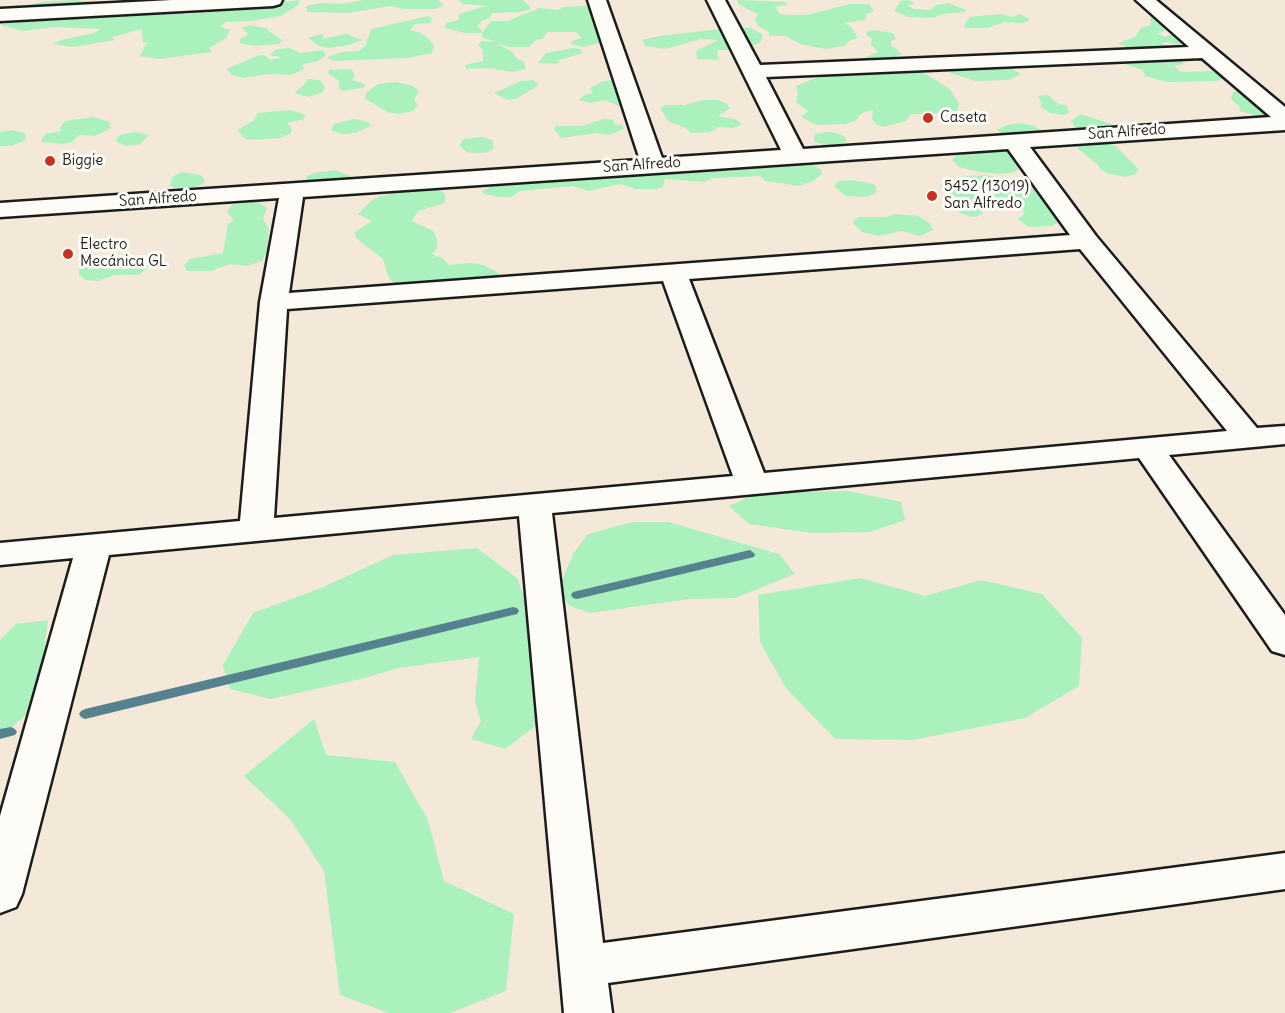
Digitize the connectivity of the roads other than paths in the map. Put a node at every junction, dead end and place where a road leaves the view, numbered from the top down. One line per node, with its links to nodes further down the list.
1 (273, 0): 5 (street)
2 (597, 0): 13 (street)
3 (716, 0): 8 (street)
4 (1145, 0): 7 (street)
5 (235, 1): 6 (street)
6 (0, 15)
7 (1207, 52): 8 (street); 9 (street)
8 (751, 72): 12 (street)
9 (1285, 118)
10 (1285, 123): 11 (street, San Alfredo)
11 (1013, 140): 12 (street, San Alfredo); 16 (street)
12 (795, 155): 13 (street, San Alfredo)
13 (653, 164): 14 (street, San Alfredo)
14 (292, 190): 15 (street, San Alfredo); 18 (street)
15 (0, 210)
16 (1087, 242): 17 (street); 20 (street)
17 (673, 271): 18 (street); 22 (street)
18 (274, 302): 24 (street)
19 (1285, 435): 20 (street)
20 (1249, 438): 21 (street)
21 (1148, 448): 22 (street); 27 (street)
22 (753, 486): 23 (street)
23 (535, 506): 24 (street); 30 (street)
24 (256, 529): 25 (street)
25 (94, 546): 26 (street); 29 (street)
26 (0, 554)
27 (1285, 642)
28 (1285, 871): 30 (street)
29 (0, 894)
30 (584, 966): 31 (street)
31 (588, 1013)

